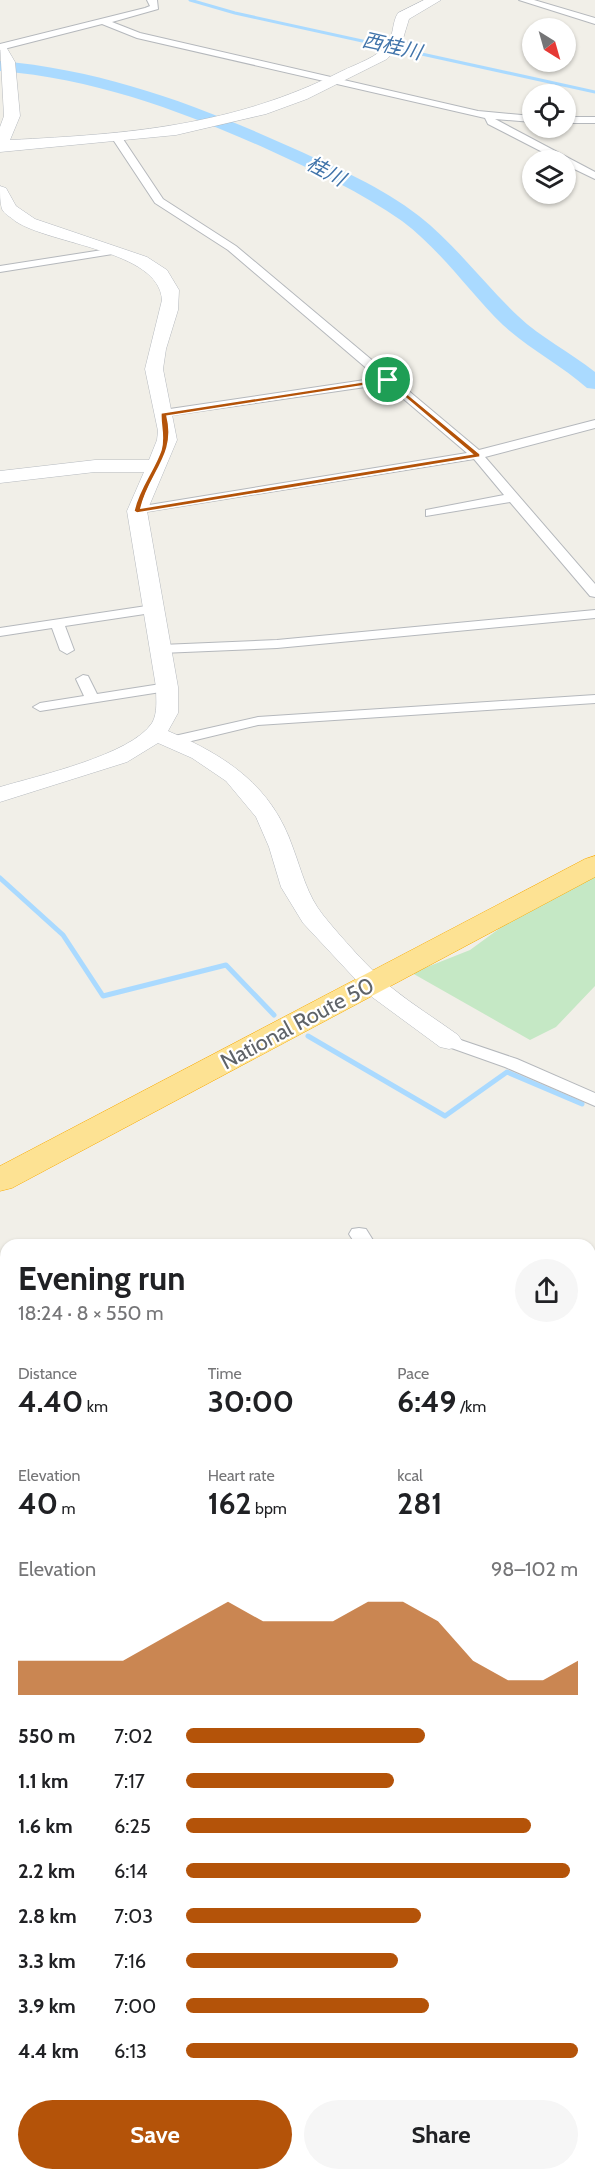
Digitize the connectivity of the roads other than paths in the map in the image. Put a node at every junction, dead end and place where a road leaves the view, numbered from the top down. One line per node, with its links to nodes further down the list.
1 (152, 0): 5 (street)
2 (434, 0): 8 (street)
3 (524, 0): 4 (street)
4 (595, 21)
5 (104, 22): 6 (street); 8 (street)
6 (0, 48): 7 (street)
7 (6, 69): 9 (street)
8 (335, 81): 10 (street); 14 (street)
9 (6, 117): 15 (street)
10 (491, 117): 11 (street); 16 (street)
11 (522, 119)
12 (576, 120): 13 (street)
13 (595, 120)
14 (117, 138): 15 (street); 22 (street)
15 (0, 145)
16 (544, 150)
17 (576, 166): 18 (street)
18 (595, 176)
19 (0, 191): 20 (street)
20 (116, 252): 21 (street); 23 (street)
21 (0, 269)
22 (388, 380): 23 (street); 25 (street)
23 (163, 414): 26 (street)
24 (595, 424): 25 (street)
25 (477, 455): 28 (street); 29 (street)
26 (156, 466): 27 (street); 29 (street)
27 (0, 476)
28 (514, 497): 30 (street); 31 (street)
29 (137, 511): 32 (street)
30 (431, 513)
31 (595, 593)
32 (153, 609): 34 (street); 36 (street)
33 (595, 614): 36 (street)
34 (57, 623): 35 (street); 37 (street)
35 (0, 632)
36 (161, 649): 39 (street)
37 (67, 650)
38 (83, 679): 40 (street)
39 (166, 687): 40 (street); 43 (street)
40 (92, 698): 42 (street)
41 (595, 699): 43 (street)
42 (40, 707)
43 (165, 737): 44 (street); 46 (street)
44 (0, 795)
45 (595, 866): 46 (highway, National Route 50)
46 (374, 983): 47 (street); 49 (highway, National Route 50)
47 (449, 1041): 48 (street)
48 (595, 1100)
49 (0, 1180)

